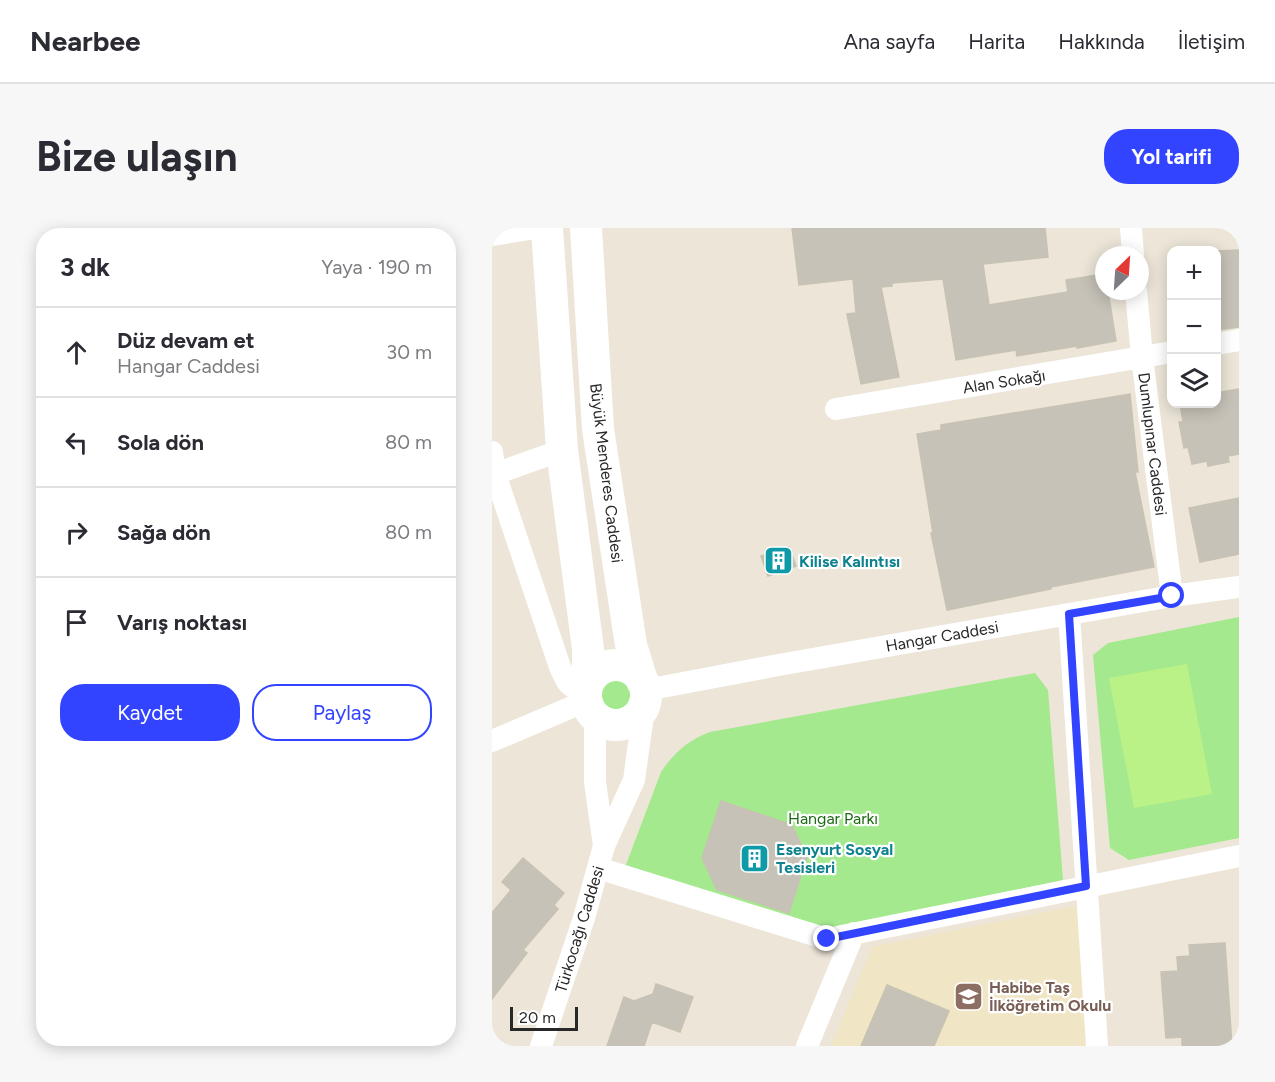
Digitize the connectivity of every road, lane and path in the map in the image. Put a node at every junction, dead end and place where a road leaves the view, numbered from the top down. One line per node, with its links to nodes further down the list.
1 (535, 228): 5 (street)
2 (547, 228): 13 (street)
3 (586, 228): 19 (street, Büyük Menderes Caddesi)
4 (1131, 228): 6 (street)
5 (492, 235)
6 (1132, 246)
7 (1137, 300): 11 (street, Dumlupınar Caddesi)
8 (1239, 340): 9 (street)
9 (1221, 343)
10 (1167, 353): 11 (street, Alan Sokağı)
11 (1142, 357): 12 (street, Alan Sokağı); 17 (street, Dumlupınar Caddesi)
12 (836, 409)
13 (562, 450): 15 (street); 20 (street)
14 (492, 452): 15 (street)
15 (494, 475): 20 (street)
16 (1239, 587): 17 (street, Hangar Caddesi)
17 (1172, 596): 18 (street, Hangar Caddesi)
18 (1069, 614): 19 (street, Hangar Caddesi); 25 (street)
19 (644, 693): 20 (street); 20 (street); 22 (street, Türkocağı Caddesi)
20 (589, 698): 21 (street); 22 (street, Türkocağı Caddesi)
21 (492, 741)
22 (604, 846): 24 (street, Türkocağı Caddesi)
23 (1239, 856): 25 (street)
24 (598, 868): 26 (street); 27 (street, Türkocağı Caddesi)
25 (1086, 886): 26 (street); 29 (street)
26 (854, 933): 28 (street)
27 (541, 1046)
28 (807, 1046)
29 (1097, 1046)

